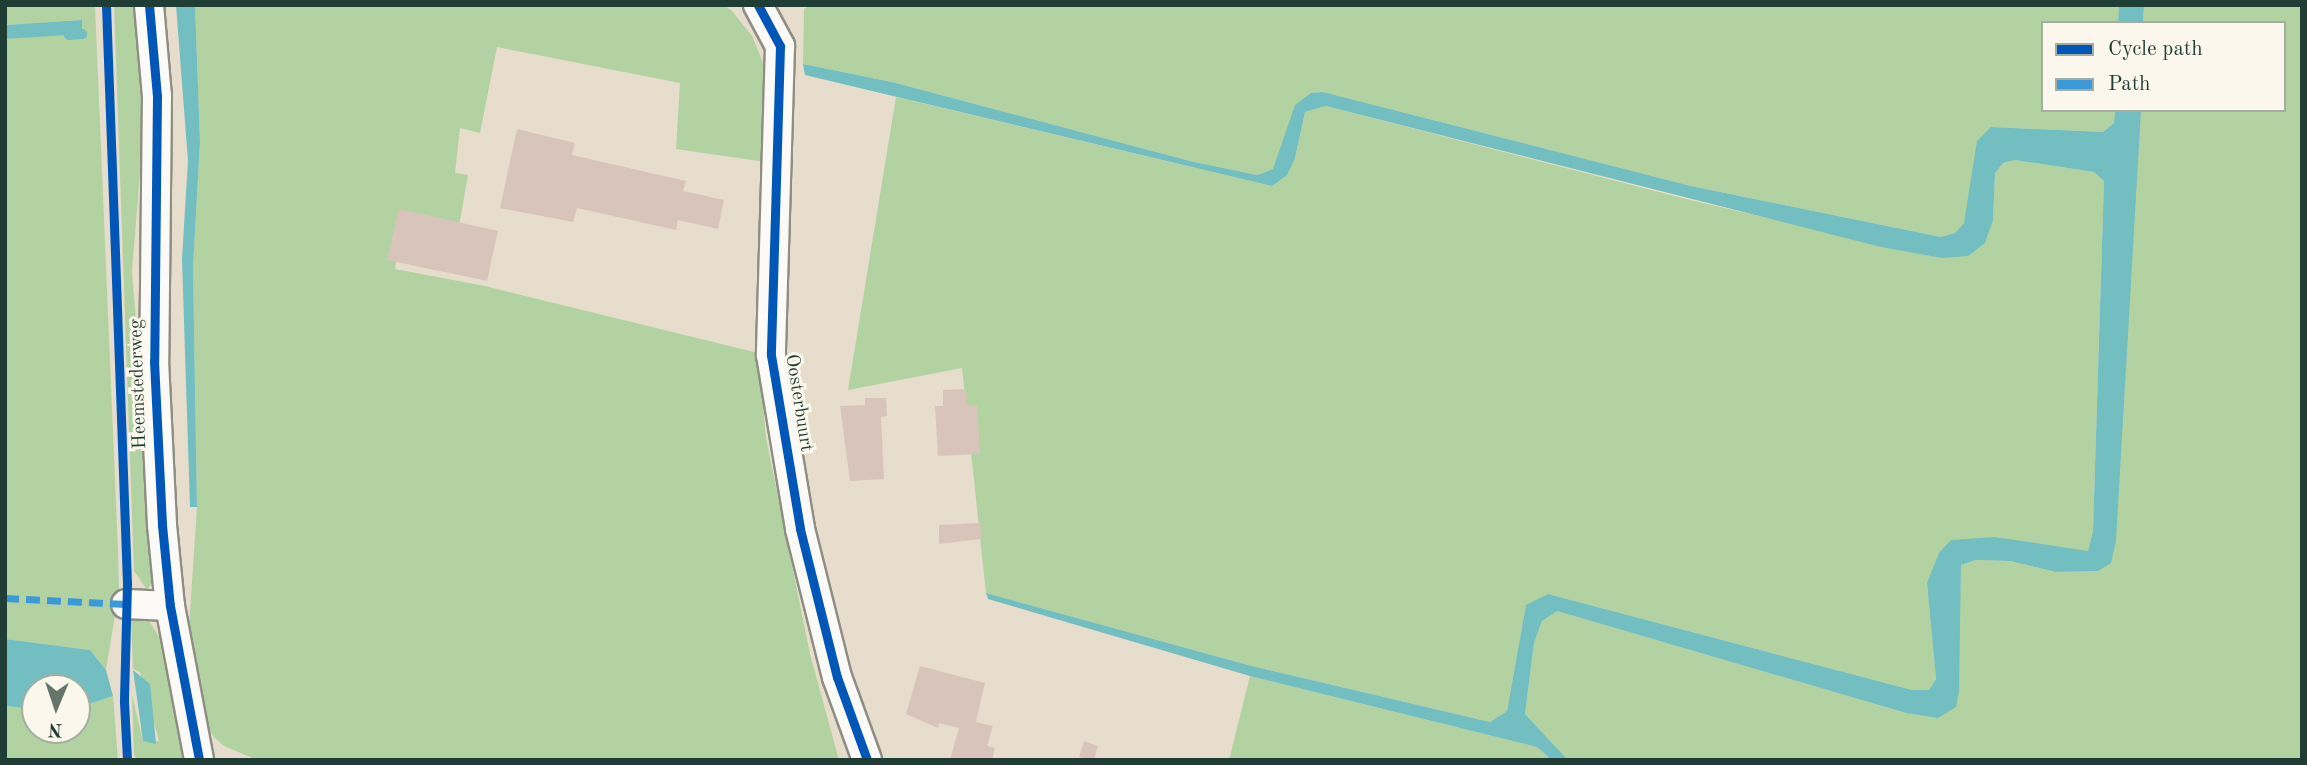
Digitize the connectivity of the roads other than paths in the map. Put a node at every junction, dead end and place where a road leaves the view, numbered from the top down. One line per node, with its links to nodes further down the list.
1 (149, 5): 4 (street, Heemstederweg)
2 (758, 5): 6 (street, Oosterbuurt)
3 (126, 604): 4 (street)
4 (170, 606): 5 (street, Heemstederweg)
5 (199, 760)
6 (867, 760)

